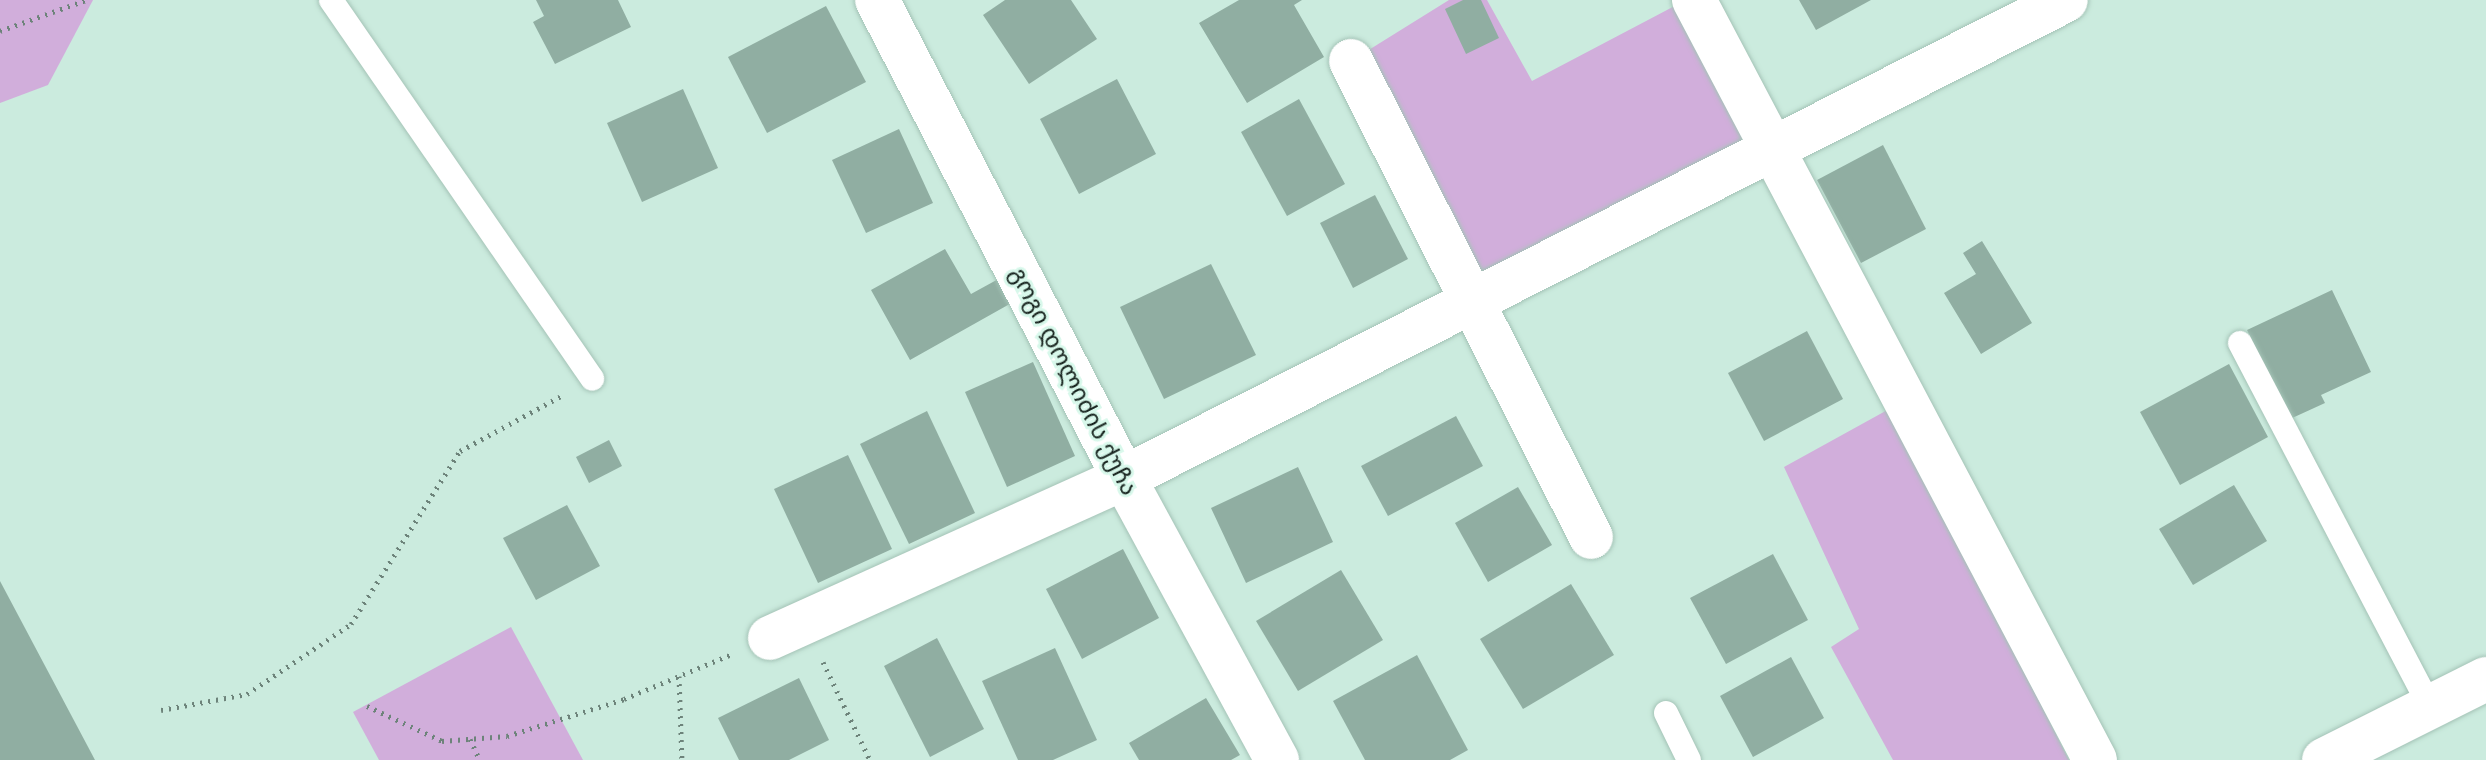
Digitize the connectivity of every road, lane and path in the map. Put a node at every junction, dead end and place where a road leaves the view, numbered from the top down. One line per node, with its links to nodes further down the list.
1 (86, 0): 6 (path)
2 (331, 0): 11 (lane)
3 (877, 0): 12 (street, გოგი დოლიძის ქუჩა)
4 (1694, 0): 8 (street)
5 (2066, 0): 8 (street)
6 (0, 31)
7 (1351, 61): 9 (street)
8 (1774, 150): 9 (street); 27 (street)
9 (1472, 301): 12 (street); 13 (street)
10 (2240, 343): 18 (lane)
11 (592, 379): 19 (path)
12 (1124, 478): 14 (street); 25 (street, გოგი დოლიძის ქუჩა)
13 (1591, 537)
14 (786, 630): 15 (path); 24 (path)
15 (679, 676): 21 (path); 23 (path)
16 (2486, 679): 18 (street)
17 (367, 706): 21 (path)
18 (2430, 707): 28 (street)
19 (161, 710)
20 (1666, 713): 26 (lane)
21 (470, 739): 22 (path)
22 (480, 760)
23 (682, 760)
24 (870, 760)
25 (1277, 760)
26 (1689, 760)
27 (2095, 760)
28 (2324, 760)

